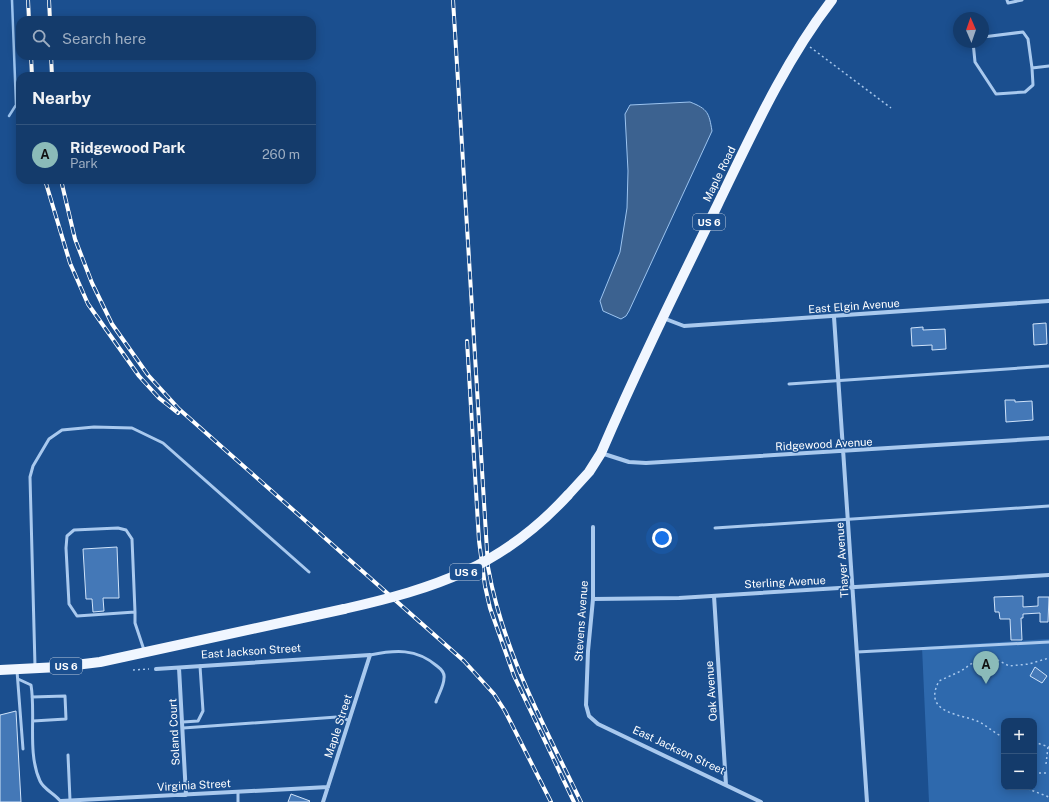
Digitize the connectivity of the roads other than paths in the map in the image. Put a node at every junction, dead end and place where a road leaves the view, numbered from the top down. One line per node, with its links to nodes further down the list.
1 (832, 0): 10 (main road, Maple Road / US 6)
2 (1007, 0): 3 (lane)
3 (1022, 0)
4 (989, 36): 7 (lane)
5 (974, 48): 7 (lane)
6 (1049, 66): 7 (lane)
7 (1032, 68)
8 (1049, 301): 9 (street, East Elgin Avenue)
9 (834, 317): 10 (street, East Elgin Avenue); 12 (street, Thayer Avenue)
10 (662, 318): 16 (main road, Maple Road / US 6)
11 (1049, 366): 12 (lane)
12 (839, 381): 13 (lane); 15 (street, Thayer Avenue)
13 (789, 384)
14 (1049, 438): 15 (street, Ridgewood Avenue)
15 (844, 452): 16 (street, Ridgewood Avenue); 18 (street, Thayer Avenue)
16 (601, 453): 29 (main road, US 6, bridge)
17 (1049, 506): 18 (lane)
18 (849, 520): 20 (lane); 23 (street, Thayer Avenue)
19 (593, 527): 25 (street, Stevens Avenue)
20 (715, 528)
21 (310, 572): 32 (lane)
22 (1049, 575): 23 (street, Sterling Avenue)
23 (853, 587): 24 (street, Sterling Avenue); 28 (street, Thayer Avenue)
24 (714, 596): 25 (street, Sterling Avenue); 46 (street, Oak Avenue)
25 (593, 599): 39 (street, Stevens Avenue)
26 (135, 612): 26 (lane); 29 (lane)
27 (1049, 642): 28 (lane)
28 (857, 652): 55 (street, Thayer Avenue)
29 (145, 653): 32 (main road, US 6)
30 (370, 656): 31 (street, East Jackson Street); 38 (lane); 40 (street, Maple Street)
31 (200, 666): 33 (street, East Jackson Street); 42 (lane)
32 (35, 668): 36 (main road, US 6)
33 (179, 668): 34 (street, East Jackson Street); 42 (street, Soland Court)
34 (156, 669)
35 (0, 670): 36 (main road, US 6)
36 (17, 674): 37 (lane); 44 (lane)
37 (32, 697): 41 (lane); 41 (lane)
38 (436, 702)
39 (589, 716): 46 (street, East Jackson Street)
40 (349, 720): 43 (lane); 47 (street, Maple Street)
41 (33, 721): 51 (lane)
42 (183, 722): 43 (street, Soland Court)
43 (183, 728): 49 (street, Soland Court)
44 (23, 749)
45 (68, 755): 50 (lane)
46 (726, 785): 54 (street, East Jackson Street)
47 (328, 787): 48 (street, Virginia Street); 53 (street, Maple Street)
48 (238, 792): 49 (street, Virginia Street); 52 (lane)
49 (186, 795): 50 (street, Virginia Street)
50 (70, 800): 51 (street, Virginia Street)
51 (61, 801)
52 (238, 802)
53 (323, 802)
54 (761, 802)
55 (867, 802)

